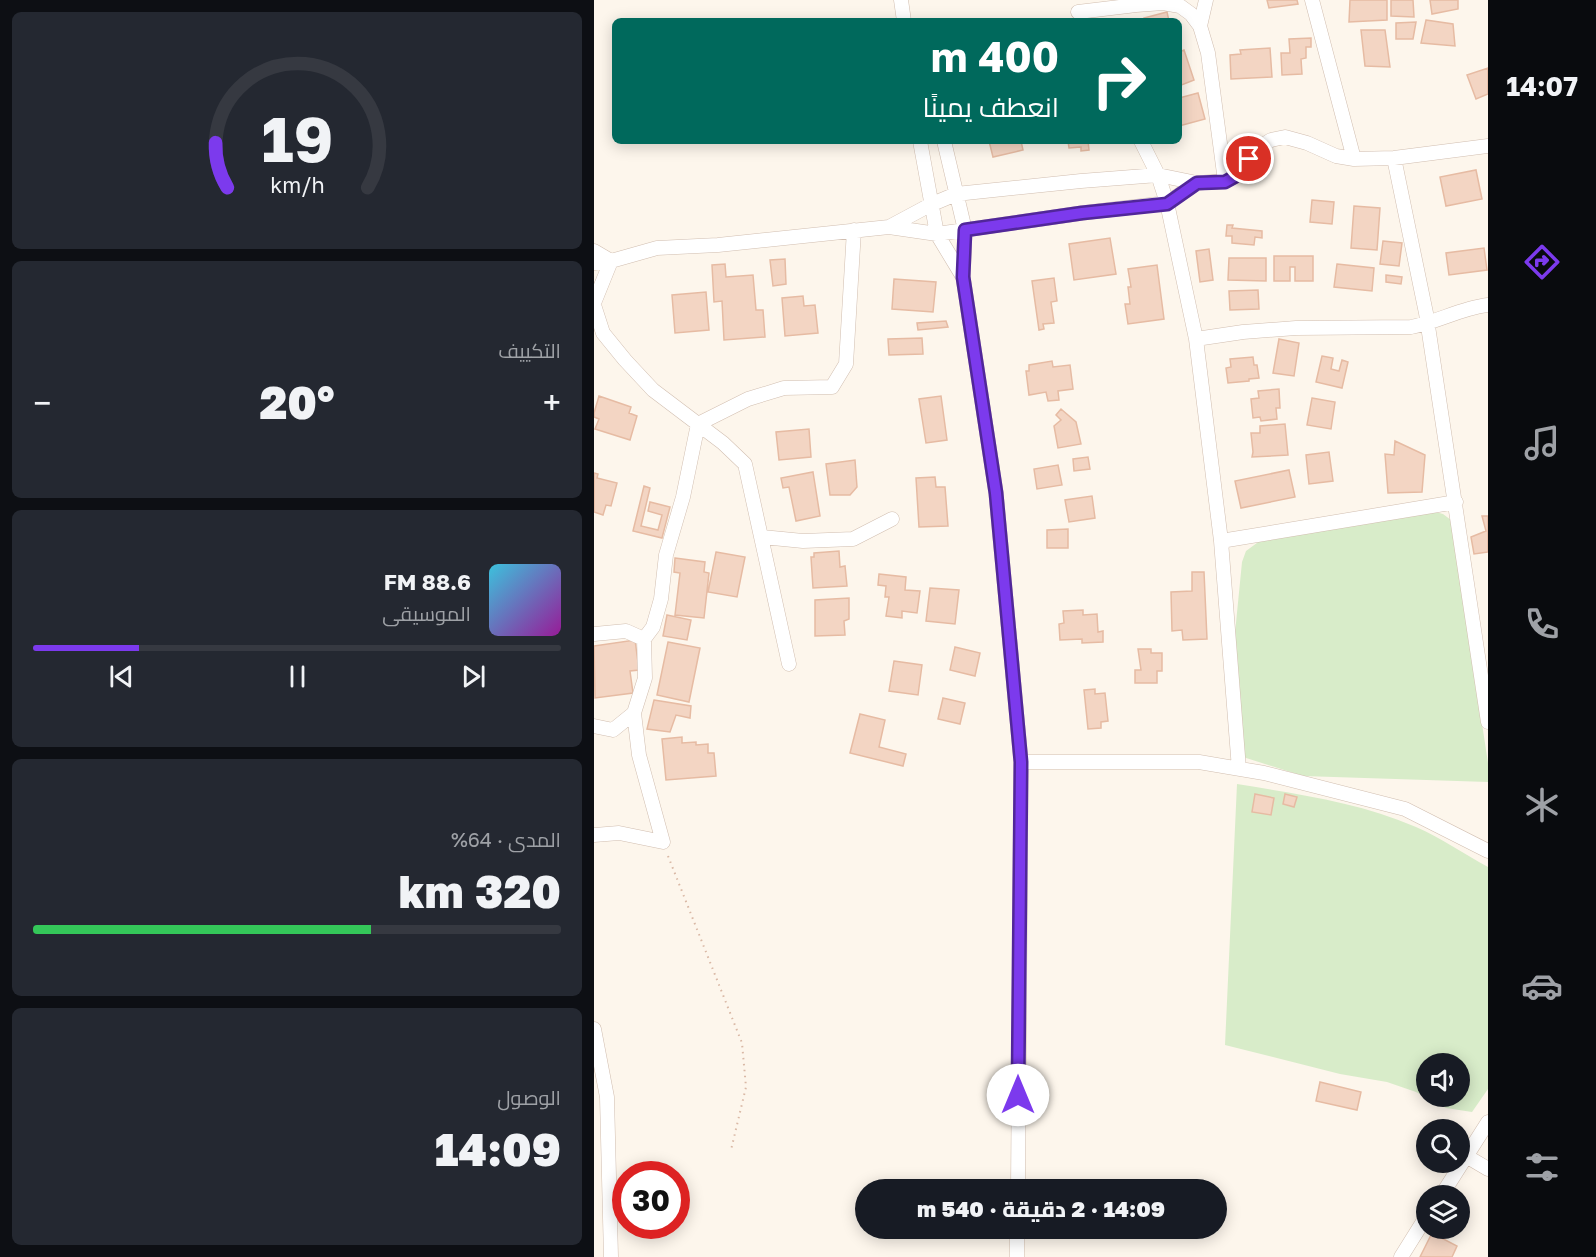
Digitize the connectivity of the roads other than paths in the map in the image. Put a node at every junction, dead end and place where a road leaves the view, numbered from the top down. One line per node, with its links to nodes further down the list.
1 (1206, 0): 5 (street)
2 (1312, 0): 11 (street)
3 (1136, 2): 4 (street); 5 (street)
4 (1077, 11)
5 (1200, 26): 13 (street)
6 (920, 144): 17 (street)
7 (945, 144): 15 (street)
8 (1142, 144): 12 (street)
9 (1488, 146): 10 (street)
10 (1394, 158): 11 (street); 28 (street)
11 (1354, 159): 13 (street)
12 (1158, 176): 14 (street); 15 (street); 16 (street)
13 (1225, 182): 14 (street)
14 (1197, 183): 16 (street)
15 (956, 195): 17 (street); 20 (street)
16 (1167, 204): 20 (street); 29 (street)
17 (930, 205): 18 (street); 21 (street)
18 (890, 226): 19 (street); 21 (street)
19 (854, 230): 23 (street); 30 (street)
20 (965, 230): 21 (street); 25 (street)
21 (937, 234): 25 (street)
22 (594, 251): 23 (street)
23 (611, 261): 24 (street); 26 (street)
24 (594, 263)
25 (963, 277): 41 (street)
26 (594, 304): 30 (street)
27 (1488, 305): 28 (street)
28 (1427, 324): 29 (street); 31 (street)
29 (1196, 339): 34 (street)
30 (698, 424): 33 (street); 36 (street)
31 (1456, 502): 34 (street); 39 (street)
32 (892, 519): 33 (street)
33 (762, 537): 37 (street)
34 (1221, 541): 42 (street)
35 (594, 634): 36 (street)
36 (644, 639): 38 (street)
37 (789, 664)
38 (634, 713): 40 (street); 43 (street)
39 (1488, 722)
40 (594, 726)
41 (1021, 762): 42 (street); 50 (street)
42 (1239, 769): 44 (street)
43 (594, 834)
44 (1488, 851)
45 (594, 1029): 53 (street)
46 (1488, 1122): 47 (street)
47 (1470, 1151)
48 (1470, 1158): 49 (street)
49 (1488, 1169)
50 (1018, 1179)
51 (1416, 1233): 55 (street)
52 (1017, 1239): 54 (street)
53 (611, 1257)
54 (1017, 1257)
55 (1401, 1257)

